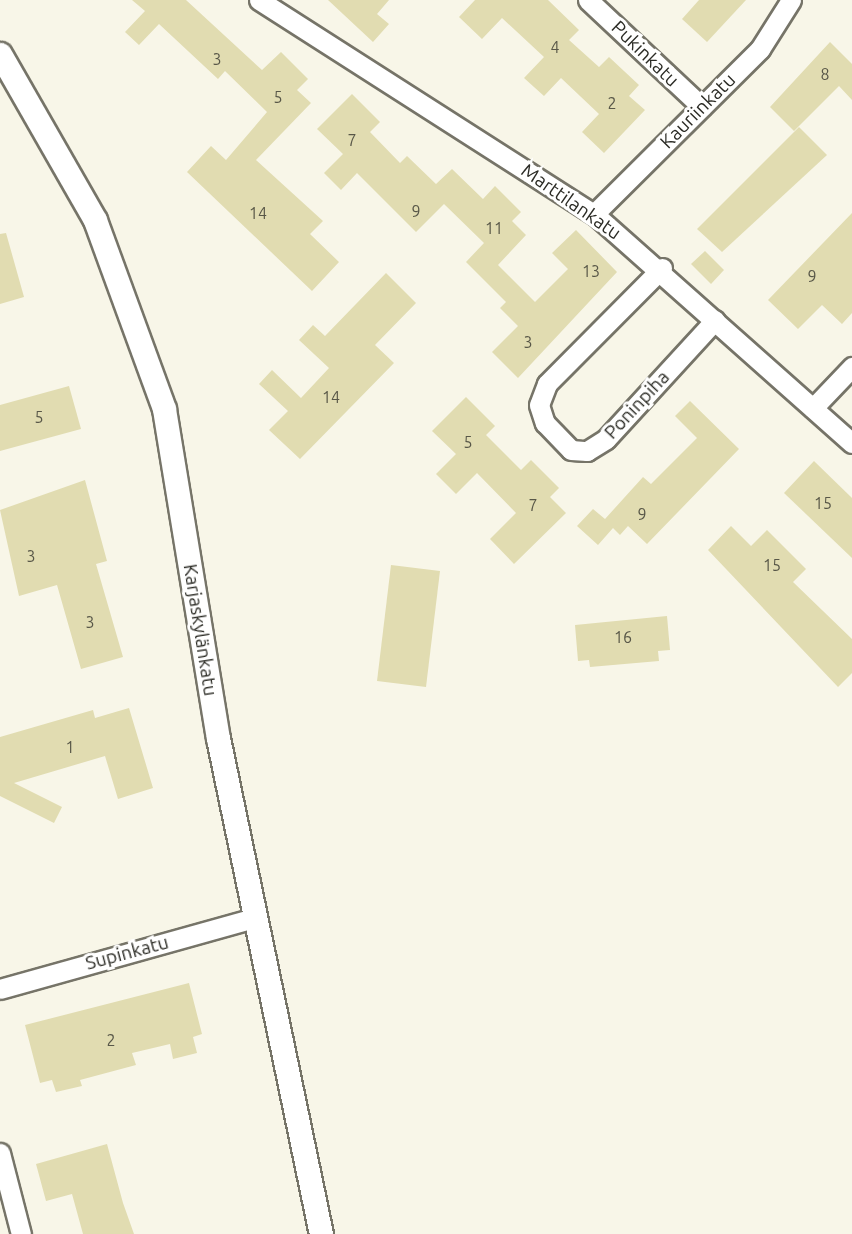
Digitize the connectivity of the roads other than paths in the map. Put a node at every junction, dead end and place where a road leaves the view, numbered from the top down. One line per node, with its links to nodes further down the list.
1 (260, 0): 6 (street, Marttilankatu)
2 (589, 0): 5 (street, Pukinkatu)
3 (791, 0): 5 (street, Kauriinkatu)
4 (0, 54): 12 (street, Karjaskylänkatu)
5 (702, 107): 6 (street, Kauriinkatu)
6 (594, 214): 7 (street, Marttilankatu)
7 (662, 268): 8 (street, Marttilankatu); 8 (street, Poninpiha)
8 (716, 320): 10 (street, Marttilankatu)
9 (852, 367): 10 (street)
10 (813, 408): 11 (street, Marttilankatu)
11 (852, 443)
12 (254, 918): 13 (street, Supinkatu); 16 (street, Karjaskylänkatu)
13 (0, 989)
14 (0, 1153): 15 (street)
15 (21, 1234)
16 (321, 1234)

